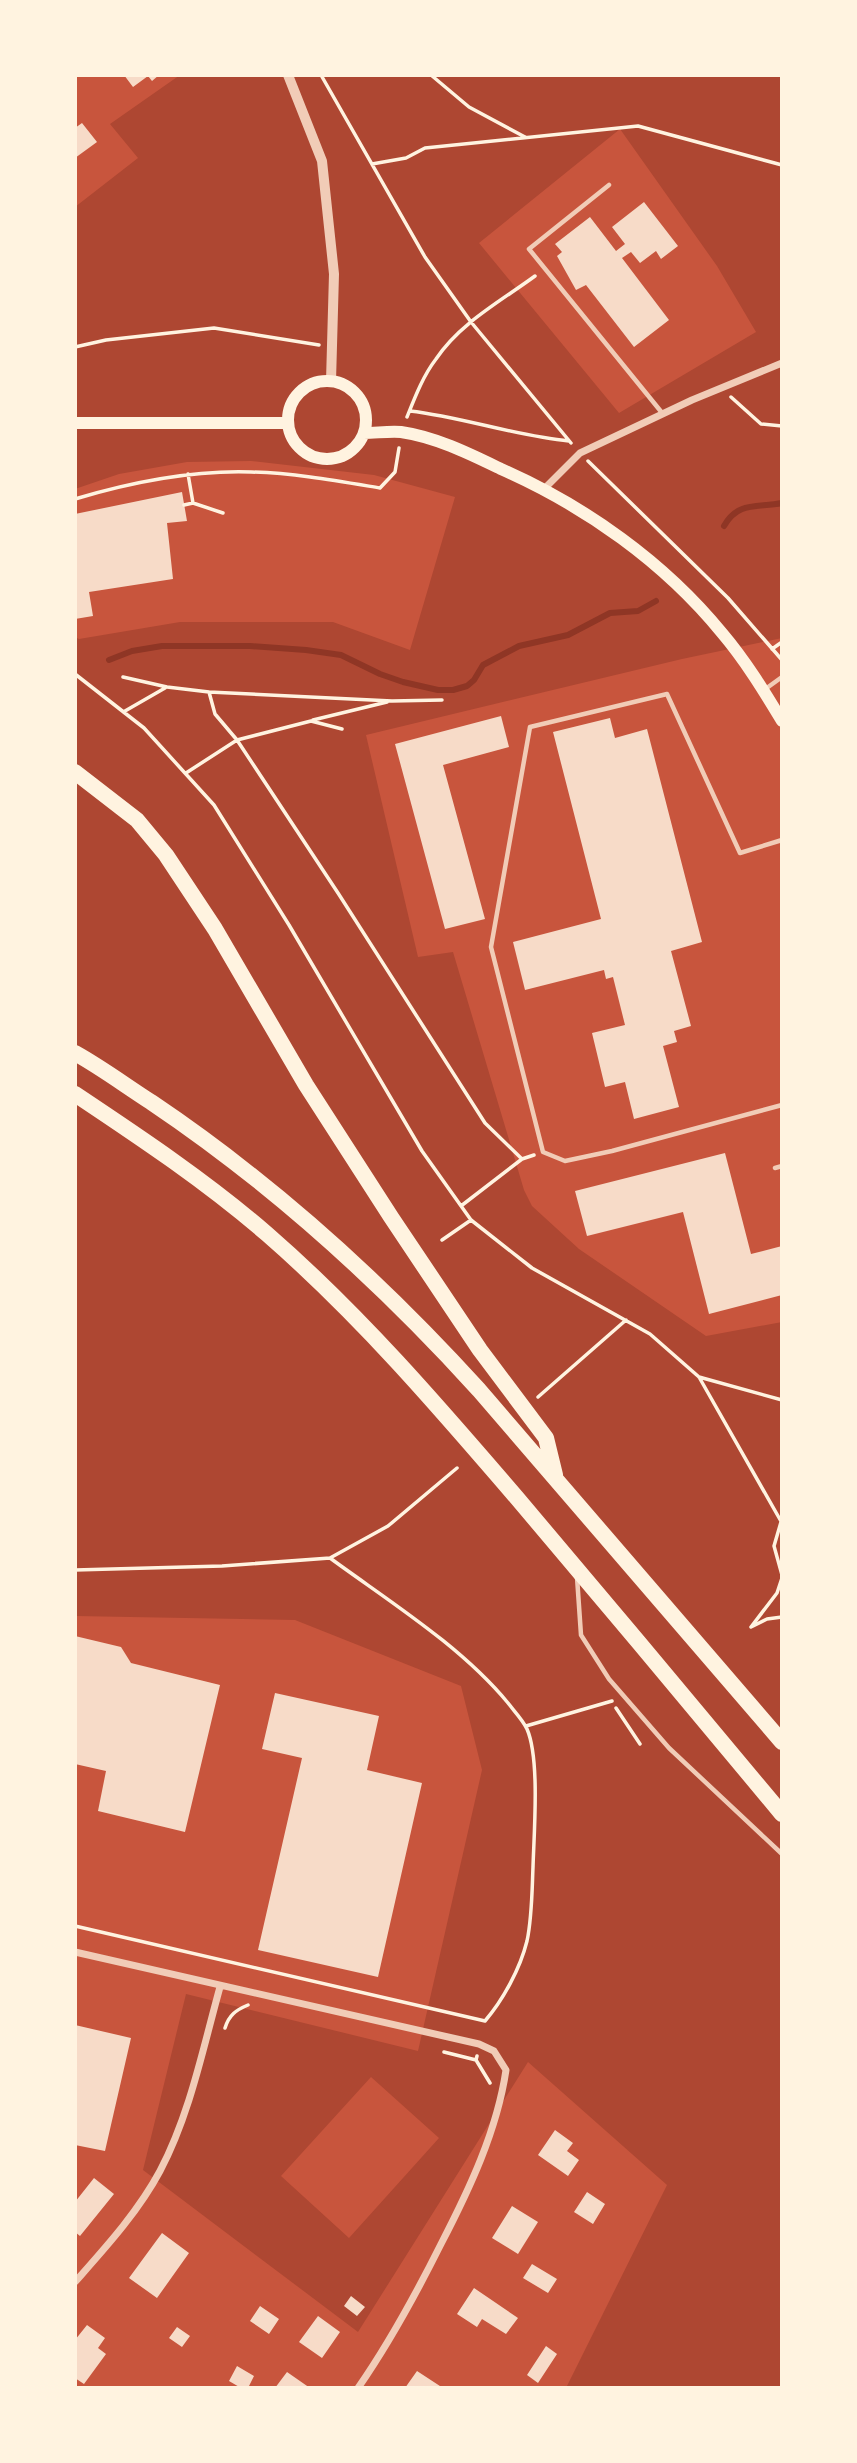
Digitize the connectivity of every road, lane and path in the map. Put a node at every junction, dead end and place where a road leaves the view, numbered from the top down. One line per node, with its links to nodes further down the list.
1 (288, 75): 11 (street)
2 (321, 75): 5 (path)
3 (431, 75): 4 (path)
4 (527, 138): 5 (path); 6 (path)
5 (372, 164): 9 (path)
6 (782, 165)
7 (609, 185): 8 (lane)
8 (546, 269): 9 (path); 16 (lane)
9 (471, 322): 15 (path); 22 (path)
10 (75, 347): 11 (path)
11 (332, 348): 13 (street)
12 (782, 363): 14 (street)
13 (331, 381): 18 (main road); 21 (main road)
14 (721, 388): 16 (street); 19 (path)
15 (410, 411): 20 (path); 22 (path)
16 (663, 414): 23 (street)
17 (75, 423): 18 (main road)
18 (287, 423): 21 (main road)
19 (782, 426)
20 (401, 432): 21 (main road); 24 (path); 25 (main road)
21 (364, 433)
22 (570, 441): 23 (path)
23 (580, 453): 25 (street); 31 (path)
24 (188, 474): 26 (path); 27 (path)
25 (545, 488): 37 (main road)
26 (75, 499)
27 (193, 503): 28 (path); 29 (path)
28 (184, 505)
29 (223, 513)
30 (782, 642): 31 (path)
31 (772, 649): 32 (path)
32 (782, 660)
33 (75, 674): 41 (path)
34 (123, 677): 36 (path)
35 (782, 677): 37 (lane)
36 (167, 687): 38 (path); 41 (path)
37 (764, 690): 43 (main road)
38 (209, 692): 39 (path); 45 (path)
39 (392, 701): 40 (path); 42 (path)
40 (442, 701)
41 (125, 711): 47 (path)
42 (311, 721): 44 (path); 45 (path)
43 (782, 721)
44 (342, 729)
45 (237, 740): 47 (path); 53 (path)
46 (75, 772): 64 (highway)
47 (186, 773): 56 (path)
48 (782, 840): 52 (lane)
49 (75, 1053): 64 (highway)
50 (75, 1094): 67 (highway)
51 (782, 1105): 52 (lane)
52 (543, 1152): 53 (path)
53 (522, 1159): 56 (path)
54 (782, 1166): 55 (lane)
55 (775, 1168)
56 (461, 1206): 57 (path)
57 (471, 1220): 58 (path); 59 (path)
58 (442, 1240)
59 (626, 1320): 60 (path); 61 (path)
60 (699, 1377): 62 (path); 65 (path)
61 (535, 1400)
62 (782, 1400)
63 (457, 1468): 66 (path)
64 (555, 1477): 72 (highway)
65 (782, 1522): 69 (path)
66 (330, 1559): 68 (path); 71 (path)
67 (577, 1567): 74 (highway); 75 (lane)
68 (75, 1570)
69 (782, 1577): 70 (path)
70 (782, 1617)
71 (526, 1726): 73 (path); 76 (path)
72 (782, 1742)
73 (640, 1744)
74 (782, 1814)
75 (782, 1854)
76 (75, 1926)
77 (75, 1952): 78 (street)
78 (220, 1987): 81 (street); 82 (street)
79 (476, 2060): 80 (path)
80 (490, 2084)
81 (75, 2282)
82 (358, 2388)

